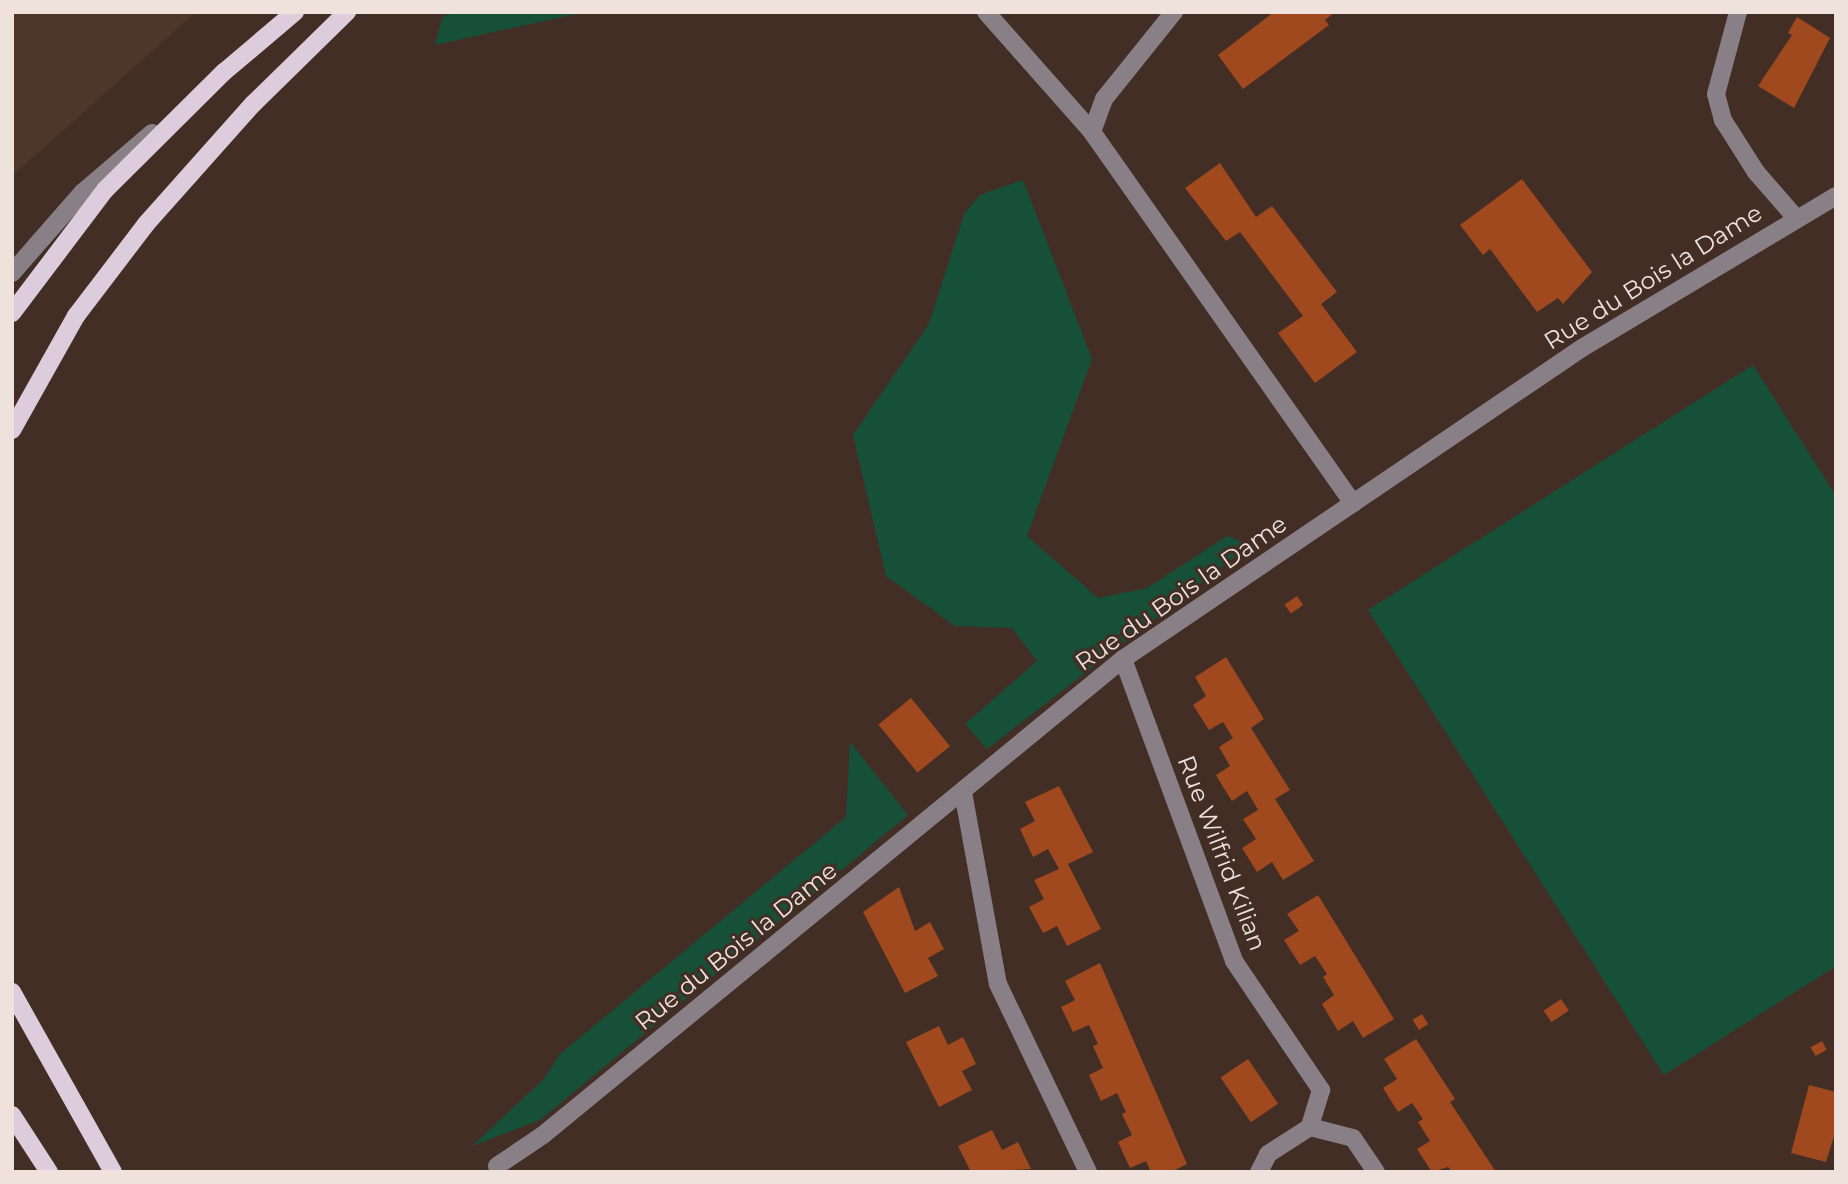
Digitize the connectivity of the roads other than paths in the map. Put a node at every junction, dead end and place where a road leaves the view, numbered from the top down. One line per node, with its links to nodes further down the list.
1 (295, 12): 6 (main road)
2 (346, 12): 12 (main road)
3 (986, 12): 7 (street)
4 (1174, 12): 7 (street)
5 (1738, 12): 9 (street)
6 (224, 72): 10 (street); 11 (main road)
7 (1092, 132): 13 (street)
8 (1836, 196): 9 (street, Rue du Bois la Dame)
9 (1796, 218): 13 (street, Rue du Bois la Dame)
10 (12, 273)
11 (12, 313)
12 (12, 430)
13 (1353, 503): 14 (street, Rue du Bois la Dame)
14 (1123, 659): 15 (street, Rue du Bois la Dame); 18 (street, Rue Wilfrid Kilian)
15 (963, 792): 19 (street, Rue du Bois la Dame); 22 (street)
16 (12, 992): 21 (main road)
17 (12, 1115): 20 (main road)
18 (1310, 1128): 23 (street); 24 (street)
19 (497, 1166)
20 (49, 1172)
21 (113, 1172)
22 (1088, 1172)
23 (1259, 1172)
24 (1376, 1172)

